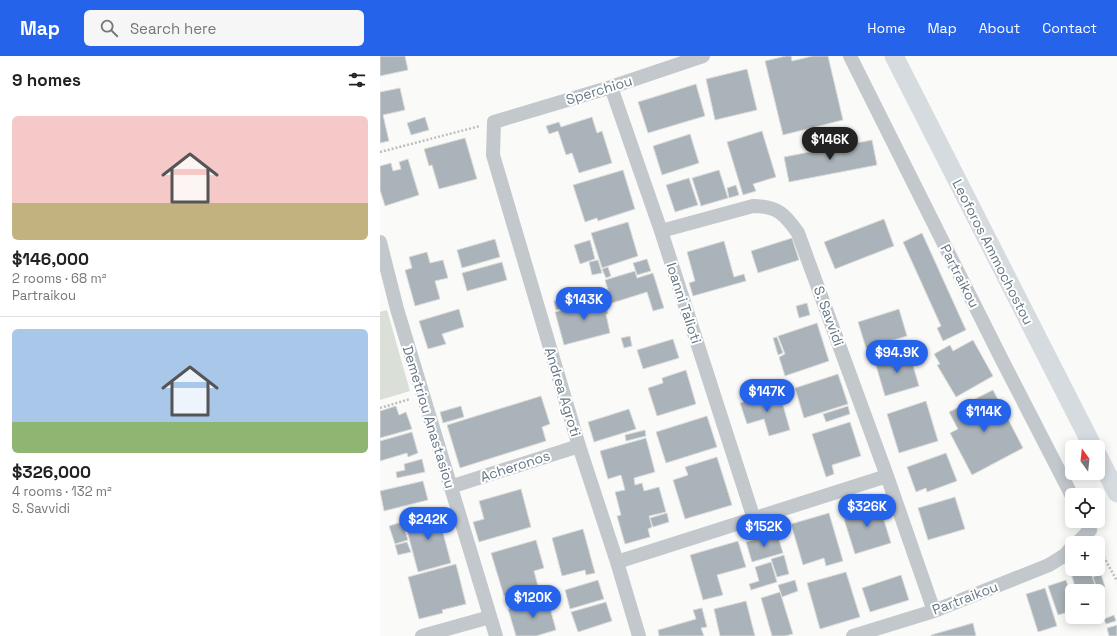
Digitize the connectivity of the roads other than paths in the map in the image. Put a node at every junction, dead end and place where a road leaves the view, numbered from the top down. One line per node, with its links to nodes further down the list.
1 (703, 56): 4 (street, Sperchiou)
2 (850, 56): 13 (street, Partraikou)
3 (894, 56): 8 (main road, Leoforos Ammochostou)
4 (611, 87): 5 (street, Sperchiou); 6 (street, Ioanni Talioti)
5 (494, 122): 9 (street, Andrea Agroti)
6 (661, 231): 11 (street, S. Savvidi); 15 (street, Ioanni Talioti)
7 (380, 242): 12 (street, Demetriou Anastasiou)
8 (1090, 440)
9 (580, 446): 12 (street, Acheronos); 19 (street, Andrea Agroti)
10 (1105, 470): 14 (main road)
11 (887, 476): 15 (street); 20 (street, S. Savvidi)
12 (450, 487): 21 (street, Demetriou Anastasiou)
13 (1068, 488)
14 (1117, 493)
15 (754, 519): 19 (street)
16 (1089, 528): 17 (street)
17 (1084, 536)
18 (1065, 554): 20 (street, Partraikou)
19 (617, 562): 24 (street, Andrea Agroti)
20 (934, 611): 25 (street, Partraikou)
21 (490, 617): 22 (street); 23 (street, Demetriou Anastasiou)
22 (422, 636)
23 (496, 636)
24 (639, 636)
25 (853, 636)

